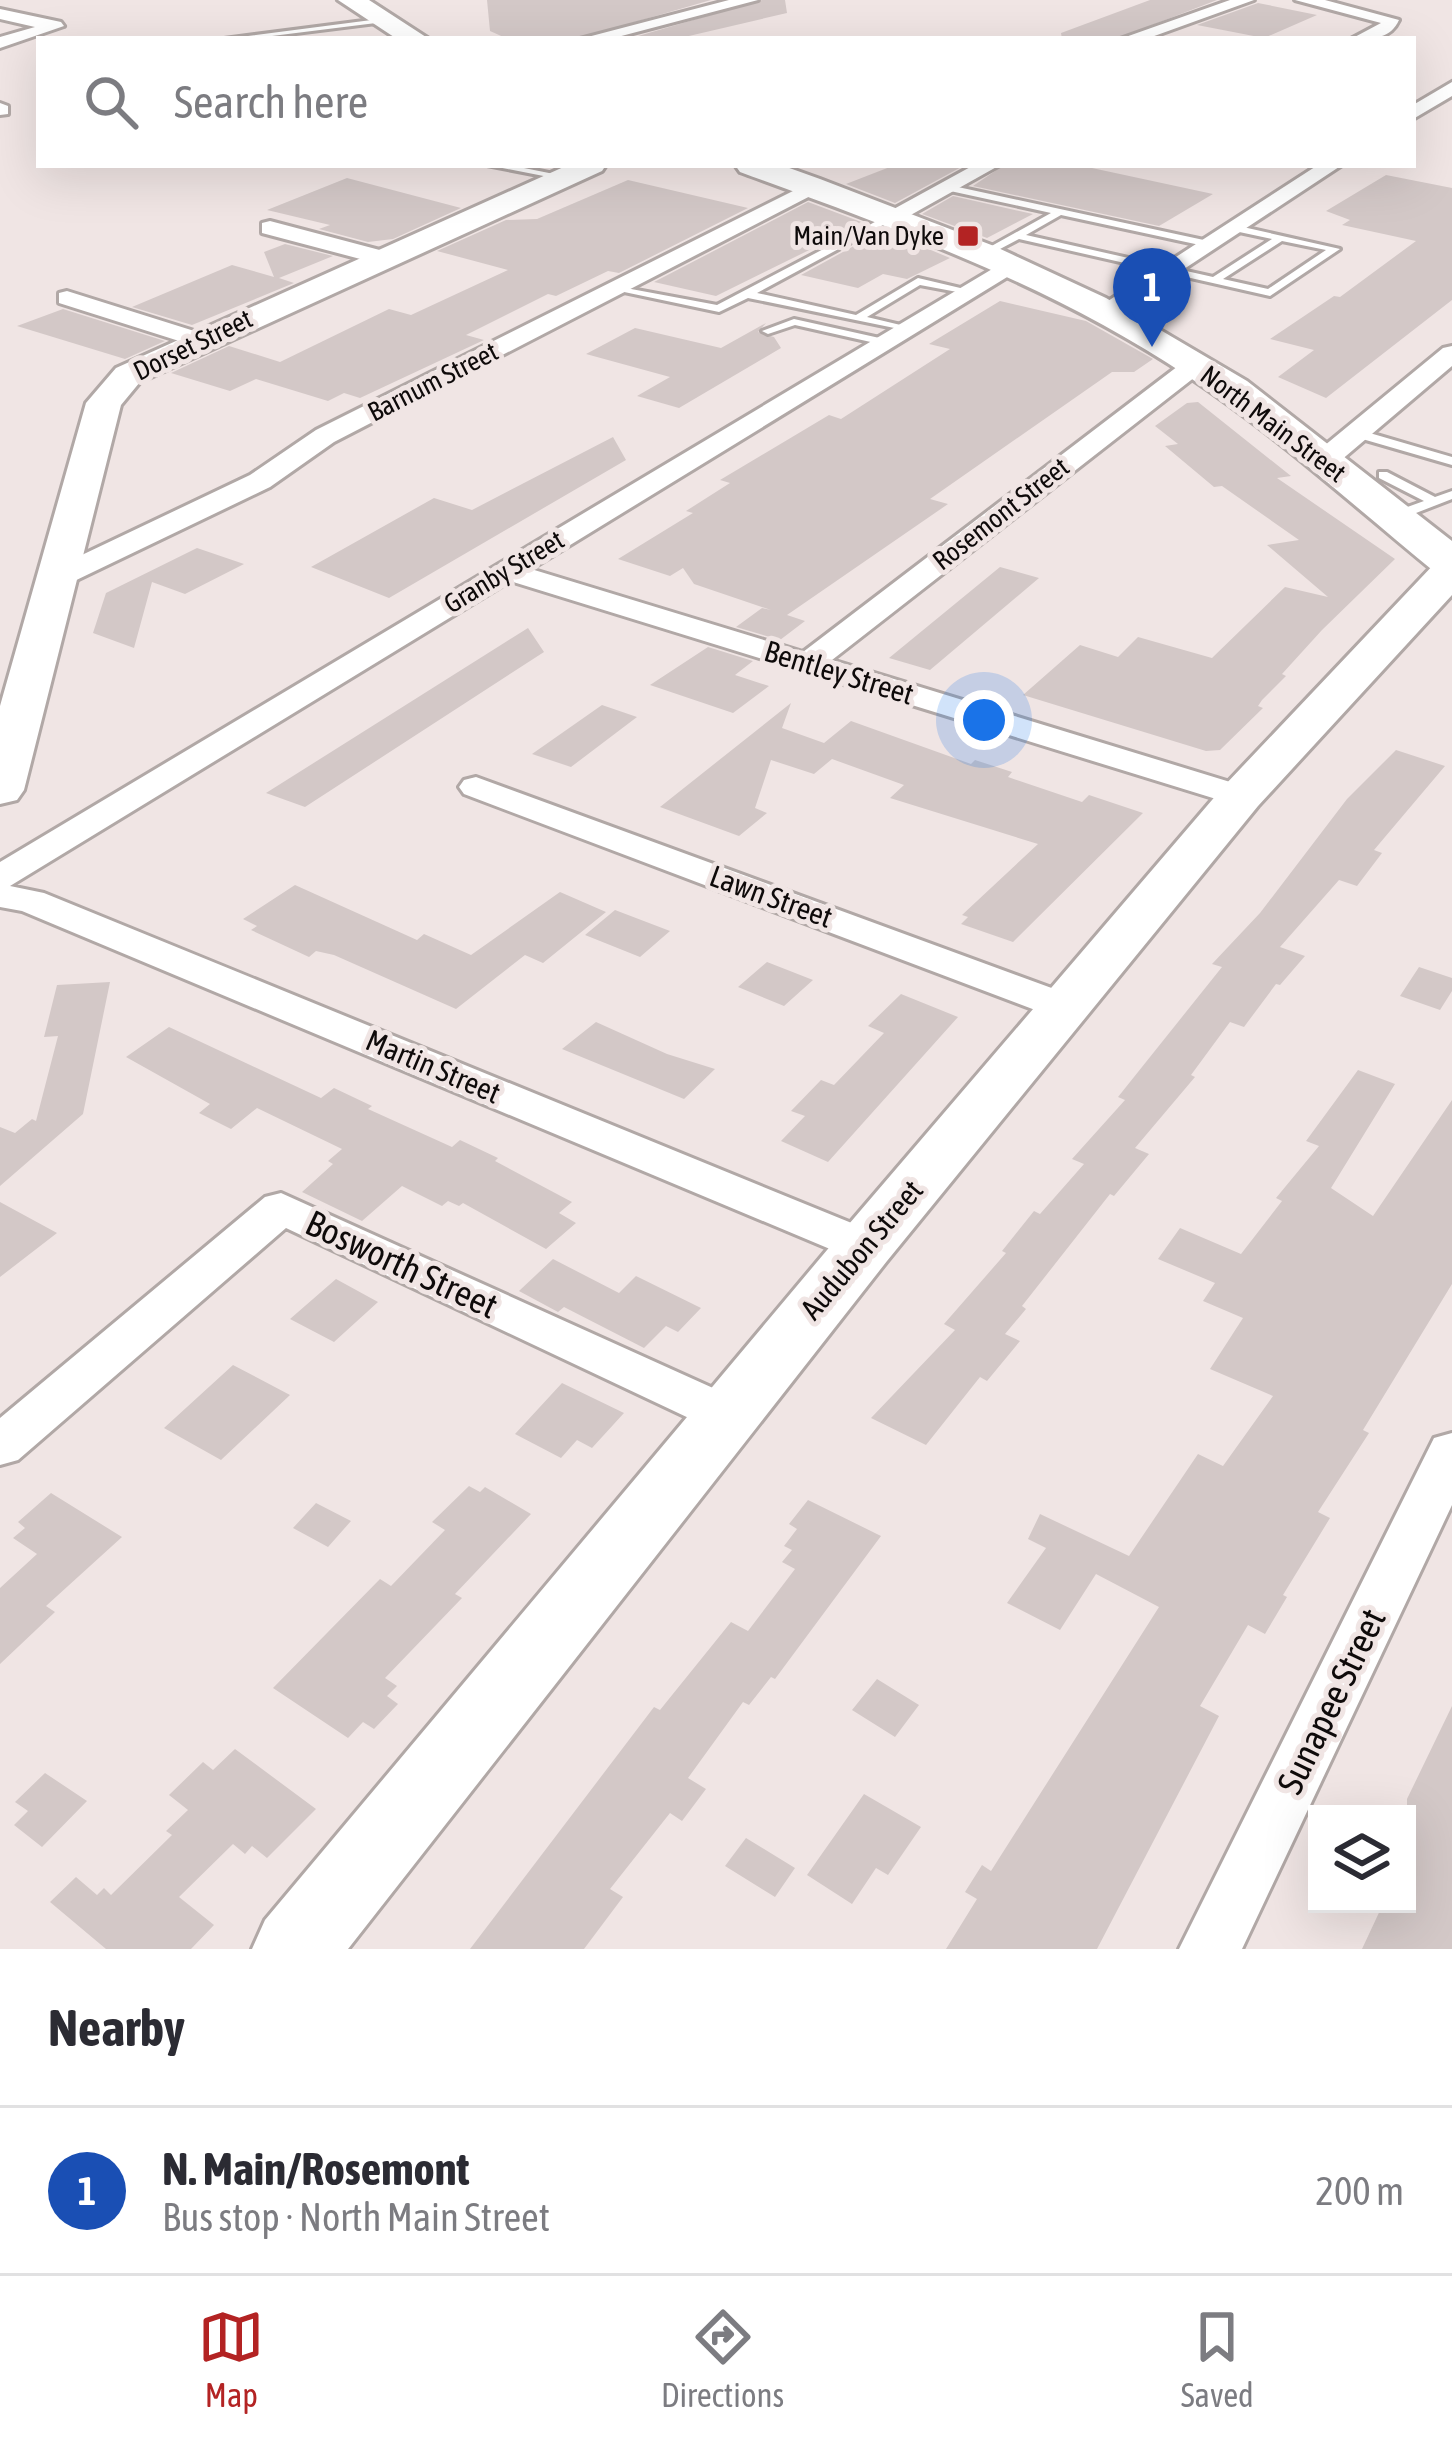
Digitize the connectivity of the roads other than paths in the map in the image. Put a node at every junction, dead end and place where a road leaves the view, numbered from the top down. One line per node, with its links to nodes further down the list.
1 (351, 0): 6 (main road)
2 (749, 0): 9 (street)
3 (1246, 0): 10 (street)
4 (1303, 0): 11 (street)
5 (0, 14): 12 (street)
6 (384, 20): 7 (lane); 8 (main road)
7 (252, 36)
8 (411, 36)
9 (601, 36)
10 (1138, 36)
11 (1368, 36)
12 (0, 43)
13 (1452, 88): 14 (street)
14 (1417, 111): 15 (street)
15 (1452, 113)
16 (536, 168): 20 (lane)
17 (759, 168): 22 (main road, North Main Street)
18 (984, 168): 21 (street)
19 (1327, 168): 26 (street)
20 (579, 171): 30 (street, Dorset Street)
21 (944, 187): 23 (lane); 24 (street)
22 (813, 188): 24 (main road, North Main Street); 33 (street, Barnum Street)
23 (1060, 212): 28 (lane); 29 (lane)
24 (892, 216): 29 (main road, North Main Street); 35 (lane)
25 (270, 228): 30 (street)
26 (1234, 228): 27 (lane); 28 (street)
27 (1280, 238): 32 (lane); 32 (lane)
28 (1209, 244): 31 (street)
29 (1003, 252): 31 (lane); 34 (street, Granby Street); 37 (main road, North Main Street)
30 (383, 258): 41 (street, Dorset Street)
31 (1170, 269): 32 (lane); 37 (street)
32 (1215, 280)
33 (615, 289): 35 (lane); 53 (street, Barnum Street)
34 (968, 291): 38 (lane); 40 (street, Granby Street)
35 (748, 294): 38 (lane)
36 (67, 298): 41 (street)
37 (1103, 312): 43 (main road, North Main Street)
38 (857, 319): 40 (lane)
39 (768, 331): 40 (lane)
40 (895, 336): 52 (street, Granby Street)
41 (198, 340): 53 (street, Dorset Street)
42 (1452, 353): 44 (street)
43 (1196, 365): 45 (main road, North Main Street); 54 (street, Rosemont Street)
44 (1356, 433): 45 (street); 46 (lane)
45 (1323, 461): 50 (main road, North Main Street)
46 (1452, 461)
47 (1383, 475): 49 (lane)
48 (1452, 495): 49 (lane)
49 (1435, 502): 50 (lane)
50 (1393, 517): 51 (main road, North Main Street)
51 (1452, 567): 57 (street, Audubon Street)
52 (507, 571): 54 (street, Bentley Street); 58 (street, Granby Street)
53 (56, 579): 56 (street, Dorset Street)
54 (807, 664): 57 (street, Bentley Street)
55 (476, 787): 60 (street, Lawn Street)
56 (0, 790)
57 (1241, 796): 60 (street, Audubon Street)
58 (0, 878)
59 (0, 896): 61 (street, Martin Street)
60 (1066, 1007): 61 (street, Audubon Street)
61 (865, 1246): 62 (street, Audubon Street)
62 (728, 1415): 63 (street, Bosworth Street); 65 (street, Audubon Street)
63 (0, 1447)
64 (1452, 1452): 66 (street, Sunapee Street)
65 (295, 1949)
66 (1210, 1949)

